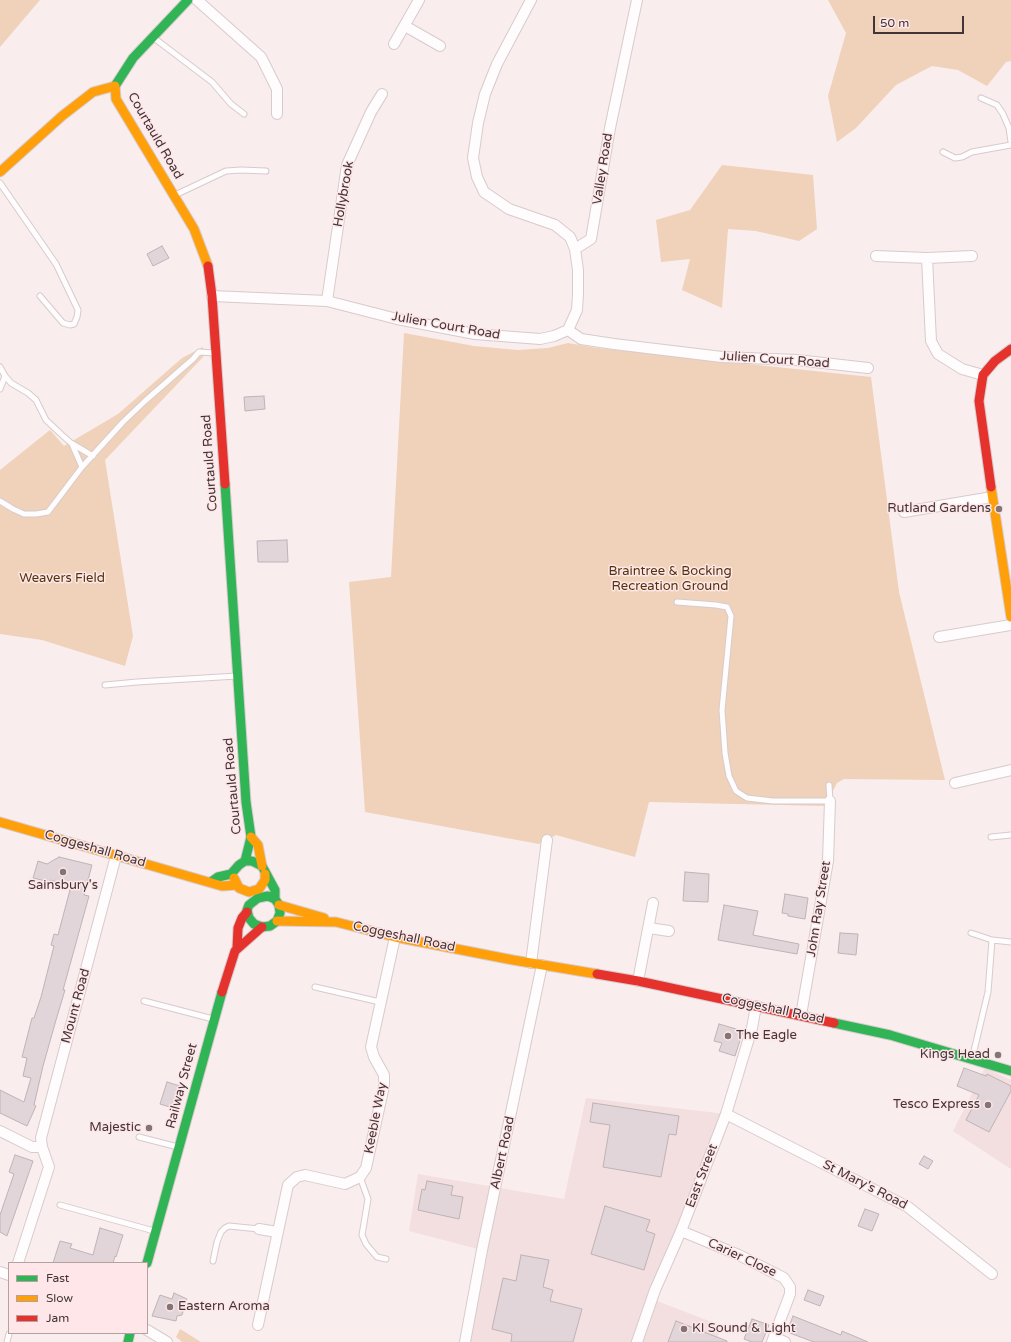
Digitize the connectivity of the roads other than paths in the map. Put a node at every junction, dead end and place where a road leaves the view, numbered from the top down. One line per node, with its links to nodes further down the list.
1 (188, 0): 7 (main road)
2 (198, 0): 14 (street)
3 (419, 0): 6 (street)
4 (531, 0): 22 (street)
5 (637, 0): 22 (street, Valley Road)
6 (405, 26): 8 (street); 9 (street)
7 (153, 37): 10 (main road); 13 (lane)
8 (394, 44)
9 (440, 46)
10 (115, 86): 18 (main road); 21 (main road, Courtauld Road)
11 (382, 94): 28 (street, Hollybrook)
12 (981, 98): 15 (lane)
13 (244, 114)
14 (277, 114)
15 (1011, 142)
16 (1011, 145): 17 (lane)
17 (943, 152)
18 (0, 172)
19 (266, 172): 21 (lane)
20 (0, 183): 26 (lane)
21 (174, 196): 27 (main road, Courtauld Road)
22 (575, 249): 29 (street)
23 (876, 256): 25 (street)
24 (972, 256): 25 (street)
25 (927, 258): 34 (street)
26 (40, 296)
27 (212, 296): 28 (street, Julien Court Road); 31 (main road, Courtauld Road)
28 (327, 302): 29 (street, Julien Court Road)
29 (568, 330): 33 (street, Julien Court Road)
30 (1011, 349): 34 (main road)
31 (216, 353): 38 (lane); 48 (main road, Courtauld Road)
32 (0, 368): 35 (lane)
33 (868, 368)
34 (983, 375): 40 (main road)
35 (4, 376): 36 (lane); 37 (lane)
36 (0, 389)
37 (71, 443): 38 (lane); 39 (lane)
38 (93, 456): 39 (lane)
39 (82, 467): 41 (lane)
40 (992, 497): 42 (street); 43 (main road)
41 (0, 501)
42 (904, 512)
43 (1007, 560): 45 (main road)
44 (677, 602): 53 (lane)
45 (1011, 617)
46 (1011, 625): 47 (street)
47 (939, 637)
48 (238, 676): 49 (lane); 57 (main road, Courtauld Road)
49 (106, 685)
50 (1011, 770): 51 (street)
51 (955, 783)
52 (829, 785): 53 (lane)
53 (830, 801): 85 (street, John Ray Street)
54 (0, 822): 59 (main road, Coggeshall Road)
55 (1011, 836): 56 (lane)
56 (991, 837)
57 (251, 838): 60 (main road, Courtauld Road); 61 (main road)
58 (547, 840): 78 (street)
59 (116, 856): 63 (main road, Coggeshall Road); 93 (street, Mount Road)
60 (245, 861): 61 (main road); 62 (main road)
61 (263, 870): 64 (main road); 65 (main road)
62 (235, 871): 63 (main road); 64 (main road)
63 (211, 882): 64 (main road, Coggeshall Road)
64 (238, 886): 67 (main road)
65 (277, 902): 67 (main road); 68 (main road); 69 (main road)
66 (653, 903): 71 (street)
67 (247, 911): 70 (main road); 77 (main road, Railway Street)
68 (277, 921): 69 (main road, Coggeshall Road); 70 (main road, Coggeshall Road)
69 (336, 922): 74 (main road, Coggeshall Road)
70 (262, 927): 77 (main road)
71 (649, 928): 72 (street); 80 (street)
72 (669, 931)
73 (971, 933): 75 (lane)
74 (395, 937): 78 (main road, Coggeshall Road); 83 (street, Keeble Way)
75 (992, 940): 76 (lane); 87 (lane)
76 (1011, 942)
77 (237, 948): 86 (main road, Railway Street)
78 (531, 963): 79 (main road, Coggeshall Road)
79 (542, 965): 80 (main road, Coggeshall Road); 111 (street, Albert Road)
80 (638, 980): 84 (main road, Coggeshall Road)
81 (315, 987): 83 (lane)
82 (144, 1001): 86 (lane)
83 (380, 1002): 94 (street, Keeble Way)
84 (756, 1006): 85 (main road, Coggeshall Road); 89 (street, East Street)
85 (801, 1015): 87 (main road, Coggeshall Road)
86 (214, 1019): 92 (main road, Railway Street)
87 (972, 1059): 88 (main road, Coggeshall Road)
88 (1011, 1071)
89 (726, 1114): 98 (street, East Street); 104 (street, St Mary's Road)
90 (0, 1131): 93 (street)
91 (139, 1137): 92 (lane)
92 (178, 1147): 97 (main road, Railway Street)
93 (44, 1151): 102 (street)
94 (360, 1177): 99 (street); 100 (lane)
95 (60, 1205): 97 (lane)
96 (259, 1229): 99 (street); 101 (lane)
97 (155, 1231): 103 (main road, Railway Street)
98 (681, 1231): 108 (street, Carier Close); 112 (street, East Street)
99 (277, 1232): 105 (street)
100 (386, 1260)
101 (212, 1261)
102 (18, 1262)
103 (147, 1262)
104 (992, 1274)
105 (258, 1325)
106 (148, 1331): 110 (street)
107 (9, 1334): 109 (lane)
108 (773, 1340): 113 (street)
109 (7, 1342)
110 (168, 1342)
111 (465, 1342)
112 (637, 1342)
113 (785, 1342)

